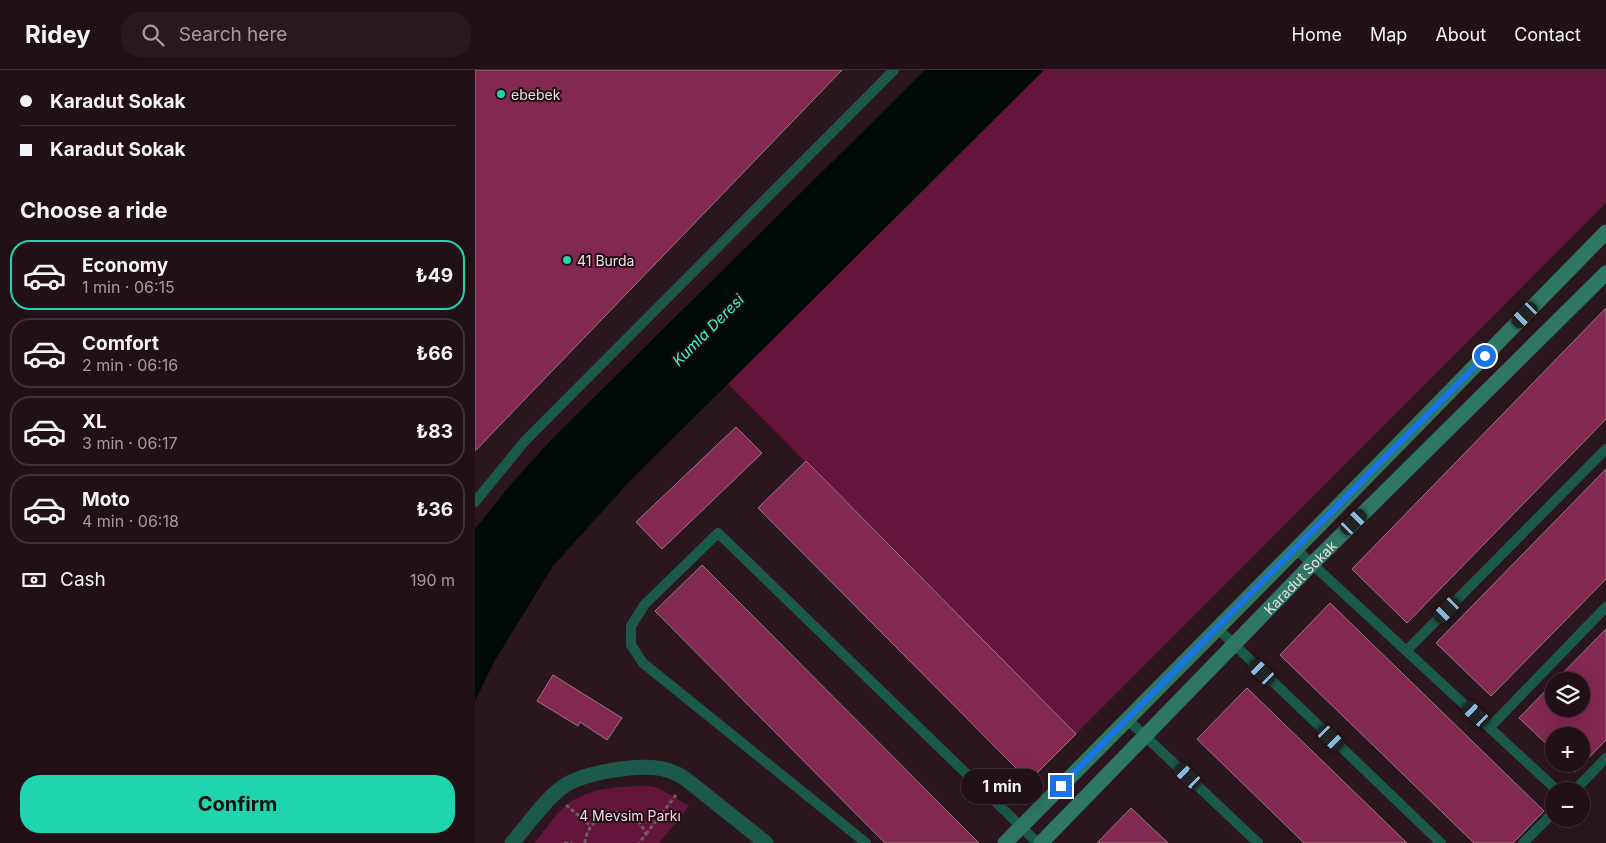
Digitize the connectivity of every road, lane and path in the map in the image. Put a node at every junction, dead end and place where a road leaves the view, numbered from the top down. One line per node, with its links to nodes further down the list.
1 (895, 70): 5 (lane)
2 (1606, 232): 6 (street, Karadut Sokak)
3 (1606, 273): 7 (street, Karadut Sokak)
4 (1606, 449): 11 (lane)
5 (475, 502)
6 (1296, 549): 7 (lane); 9 (street, Karadut Sokak)
7 (1312, 564): 10 (street, Karadut Sokak); 11 (lane)
8 (1606, 607): 13 (lane)
9 (1217, 628): 10 (lane); 12 (street, Karadut Sokak)
10 (1235, 645): 14 (street, Karadut Sokak); 34 (lane)
11 (1407, 650): 13 (lane)
12 (1128, 720): 14 (lane); 22 (street, Karadut Sokak)
13 (1490, 726): 17 (lane)
14 (1145, 736): 32 (street, Karadut Sokak); 33 (lane)
15 (1606, 758): 18 (lane)
16 (687, 780): 19 (street); 23 (path); 29 (street)
17 (1549, 782)
18 (1582, 782)
19 (553, 795): 21 (path); 24 (street)
20 (1545, 821): 35 (lane)
21 (591, 826): 23 (path); 27 (path)
22 (1021, 826): 30 (lane); 31 (street, Karadut Sokak); 32 (lane)
23 (646, 834): 28 (path)
24 (512, 843)
25 (564, 843): 26 (path)
26 (571, 843)
27 (585, 843)
28 (639, 843)
29 (766, 843)
30 (866, 843)
31 (1005, 843)
32 (1040, 843)
33 (1258, 843)
34 (1441, 843)
35 (1523, 843)

